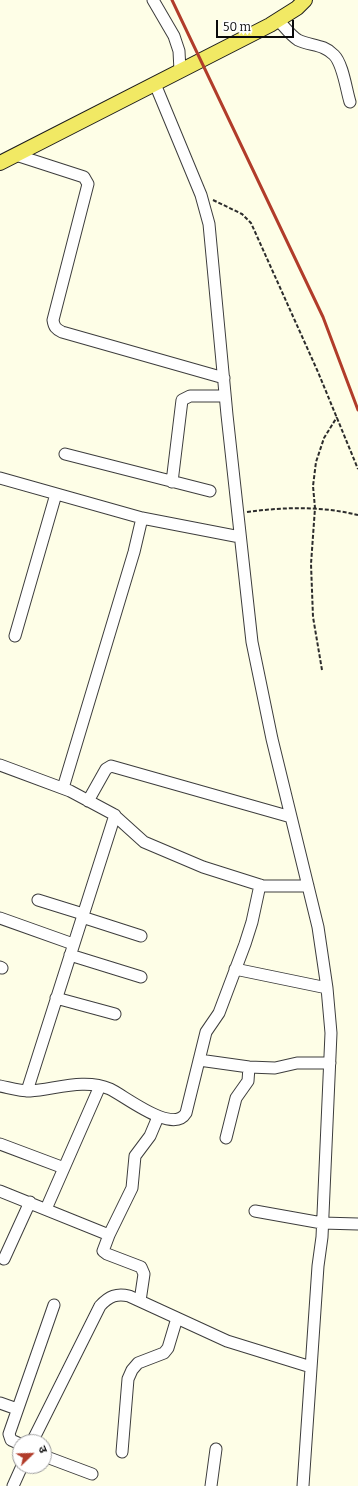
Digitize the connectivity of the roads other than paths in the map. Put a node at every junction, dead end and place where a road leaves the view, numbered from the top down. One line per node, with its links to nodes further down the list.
1 (153, 0): 4 (street)
2 (305, 0): 3 (main road)
3 (278, 20): 4 (main road); 6 (street)
4 (180, 71): 5 (main road)
5 (155, 84): 7 (main road); 8 (street)
6 (350, 102)
7 (7, 157): 8 (street)
8 (224, 378): 9 (street)
9 (225, 396): 12 (street); 16 (street)
10 (65, 454): 12 (street)
11 (0, 478): 14 (street)
12 (172, 482): 13 (street)
13 (210, 491)
14 (56, 494): 15 (street); 17 (street)
15 (142, 518): 16 (street); 19 (street)
16 (240, 537): 22 (street)
17 (15, 636)
18 (0, 765): 19 (street)
19 (63, 788): 20 (street)
20 (88, 801): 21 (street); 22 (street)
21 (115, 815): 23 (street); 26 (street)
22 (291, 817): 24 (street)
23 (260, 885): 24 (street); 31 (street)
24 (308, 886): 33 (street)
25 (38, 900): 26 (street)
26 (82, 915): 28 (street); 29 (street)
27 (0, 918): 29 (street)
28 (141, 936)
29 (73, 944): 30 (street)
30 (70, 955): 32 (street); 34 (street)
31 (235, 969): 33 (street); 36 (street)
32 (142, 977)
33 (327, 988): 37 (street)
34 (56, 998): 35 (street); 41 (street)
35 (115, 1014)
36 (199, 1060): 38 (street); 42 (street)
37 (330, 1063): 38 (street); 50 (street)
38 (249, 1067): 43 (street)
39 (0, 1086): 41 (street)
40 (100, 1086): 41 (street); 42 (street); 45 (street)
41 (27, 1091)
42 (158, 1117): 52 (street)
43 (226, 1138)
44 (0, 1144): 45 (street)
45 (64, 1168): 48 (street)
46 (0, 1191): 47 (street)
47 (30, 1202): 48 (street); 53 (street)
48 (46, 1209): 52 (street)
49 (255, 1210): 50 (street)
50 (322, 1223): 51 (street); 57 (street)
51 (358, 1224)
52 (108, 1235): 54 (street)
53 (4, 1259)
54 (140, 1300): 56 (street); 60 (street)
55 (54, 1305): 59 (street)
56 (177, 1318): 57 (street); 63 (street)
57 (311, 1367): 69 (street)
58 (0, 1404): 59 (street)
59 (17, 1409): 61 (street)
60 (36, 1434)
61 (12, 1441)
62 (216, 1449): 68 (street)
63 (122, 1452)
64 (52, 1459): 66 (street)
65 (18, 1474): 67 (street)
66 (92, 1474)
67 (13, 1486)
68 (211, 1486)
69 (303, 1486)

